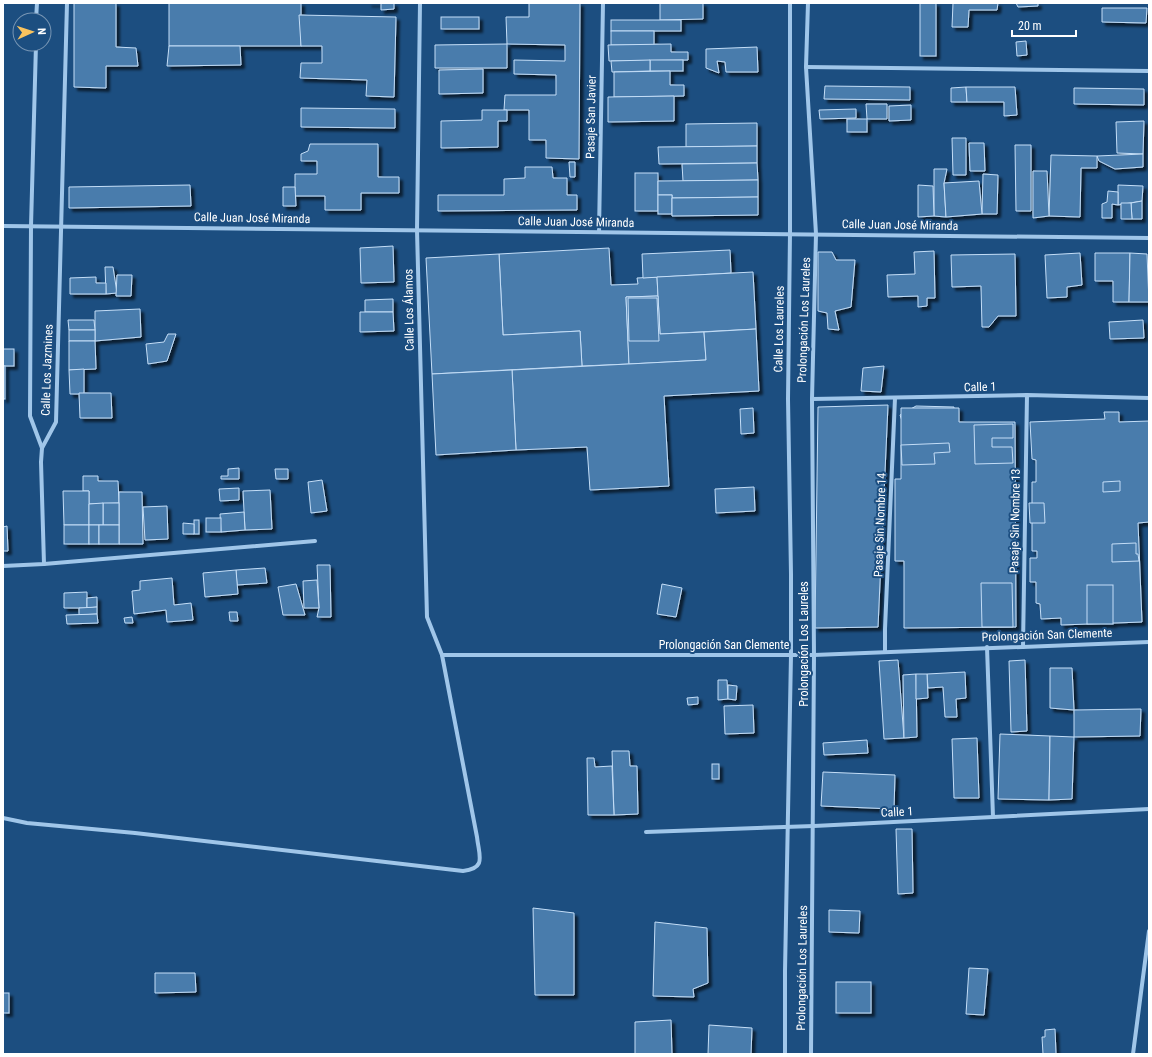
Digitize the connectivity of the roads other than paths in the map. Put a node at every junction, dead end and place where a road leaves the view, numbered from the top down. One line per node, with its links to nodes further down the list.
1 (67, 3): 11 (street, Calle Los Jazmines)
2 (420, 3): 12 (street, Calle Los Álamos)
3 (603, 3): 13 (street, Pasaje San Javier)
4 (790, 3): 14 (street, Calle Los Laureles)
5 (808, 3): 7 (street)
6 (36, 52): 10 (street, Calle Los Jazmines)
7 (806, 67): 8 (street); 15 (street)
8 (1149, 70)
9 (3, 226): 10 (street, Calle Juan José Miranda)
10 (31, 226): 11 (street, Calle Juan José Miranda); 21 (street, Calle Los Jazmines)
11 (61, 226): 12 (street, Calle Juan José Miranda); 21 (street, Calle Los Jazmines)
12 (417, 230): 13 (street, Calle Juan José Miranda); 29 (street, Calle Los Álamos)
13 (599, 232): 14 (street, Calle Juan José Miranda)
14 (790, 233): 15 (street, Calle Juan José Miranda); 30 (street, Calle Los Laureles)
15 (816, 234): 16 (street, Calle Juan José Miranda); 20 (street, Prolongación Los Laureles)
16 (1149, 238)
17 (1027, 395): 18 (street, Calle 1); 19 (street, Calle 1); 27 (street, Pasaje Sin Nombre 13)
18 (895, 398): 20 (street, Calle 1); 28 (street, Pasaje Sin Nombre 14)
19 (1149, 398)
20 (812, 399): 31 (street, Prolongación Los Laureles)
21 (42, 448): 23 (street)
22 (315, 541): 23 (street)
23 (44, 564): 24 (street)
24 (3, 566)
25 (1149, 642): 27 (street, Prolongación San Clemente)
26 (987, 647): 27 (street, Prolongación San Clemente); 28 (street, Prolongación San Clemente); 33 (street)
27 (1023, 647)
28 (886, 652): 31 (street, Prolongación San Clemente)
29 (442, 655): 30 (street, Prolongación San Clemente); 34 (street)
30 (791, 655): 31 (street, Prolongación San Clemente); 36 (street, Prolongación Los Laureles)
31 (814, 655): 35 (street, Prolongación Los Laureles)
32 (1149, 810): 33 (street, Calle 1)
33 (993, 817): 35 (street, Calle 1)
34 (3, 818)
35 (814, 826): 36 (street, Calle 1); 40 (street, Prolongación Los Laureles)
36 (789, 827): 37 (street, Calle 1); 39 (street, Prolongación Los Laureles)
37 (646, 832)
38 (1149, 932): 41 (street)
39 (786, 1054)
40 (811, 1054)
41 (1133, 1054)

